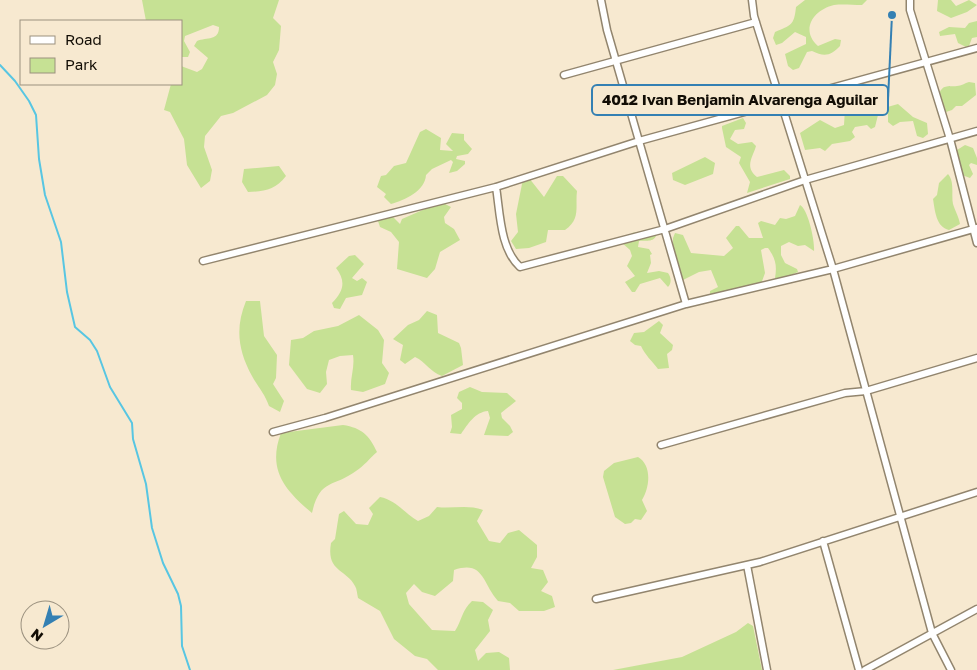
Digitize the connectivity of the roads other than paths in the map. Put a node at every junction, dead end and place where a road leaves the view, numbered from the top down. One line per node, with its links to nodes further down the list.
1 (601, 0): 6 (street)
2 (752, 0): 4 (street)
3 (910, 0): 7 (street)
4 (756, 22): 6 (street); 9 (street)
5 (977, 48): 7 (street)
6 (616, 61): 8 (street); 12 (street)
7 (925, 62): 9 (street); 11 (street)
8 (564, 75)
9 (782, 102): 12 (street); 13 (street)
10 (977, 132): 11 (street)
11 (950, 139): 13 (street); 15 (street)
12 (639, 141): 14 (street); 16 (street)
13 (805, 180): 16 (street); 19 (street)
14 (496, 187): 16 (street); 18 (street)
15 (975, 228): 17 (street); 19 (street)
16 (665, 229): 20 (street)
17 (977, 243)
18 (203, 261)
19 (833, 269): 20 (street); 22 (street)
20 (686, 304): 23 (street)
21 (977, 358): 22 (street)
22 (866, 391): 24 (street); 26 (street)
23 (273, 432)
24 (661, 445)
25 (977, 492): 26 (street)
26 (900, 517): 27 (street); 31 (street)
27 (823, 541): 28 (street); 33 (street)
28 (747, 565): 29 (street); 32 (street)
29 (596, 599)
30 (977, 609): 31 (street)
31 (932, 633): 34 (street); 35 (street)
32 (768, 670)
33 (859, 670)
34 (865, 670)
35 (951, 670)

